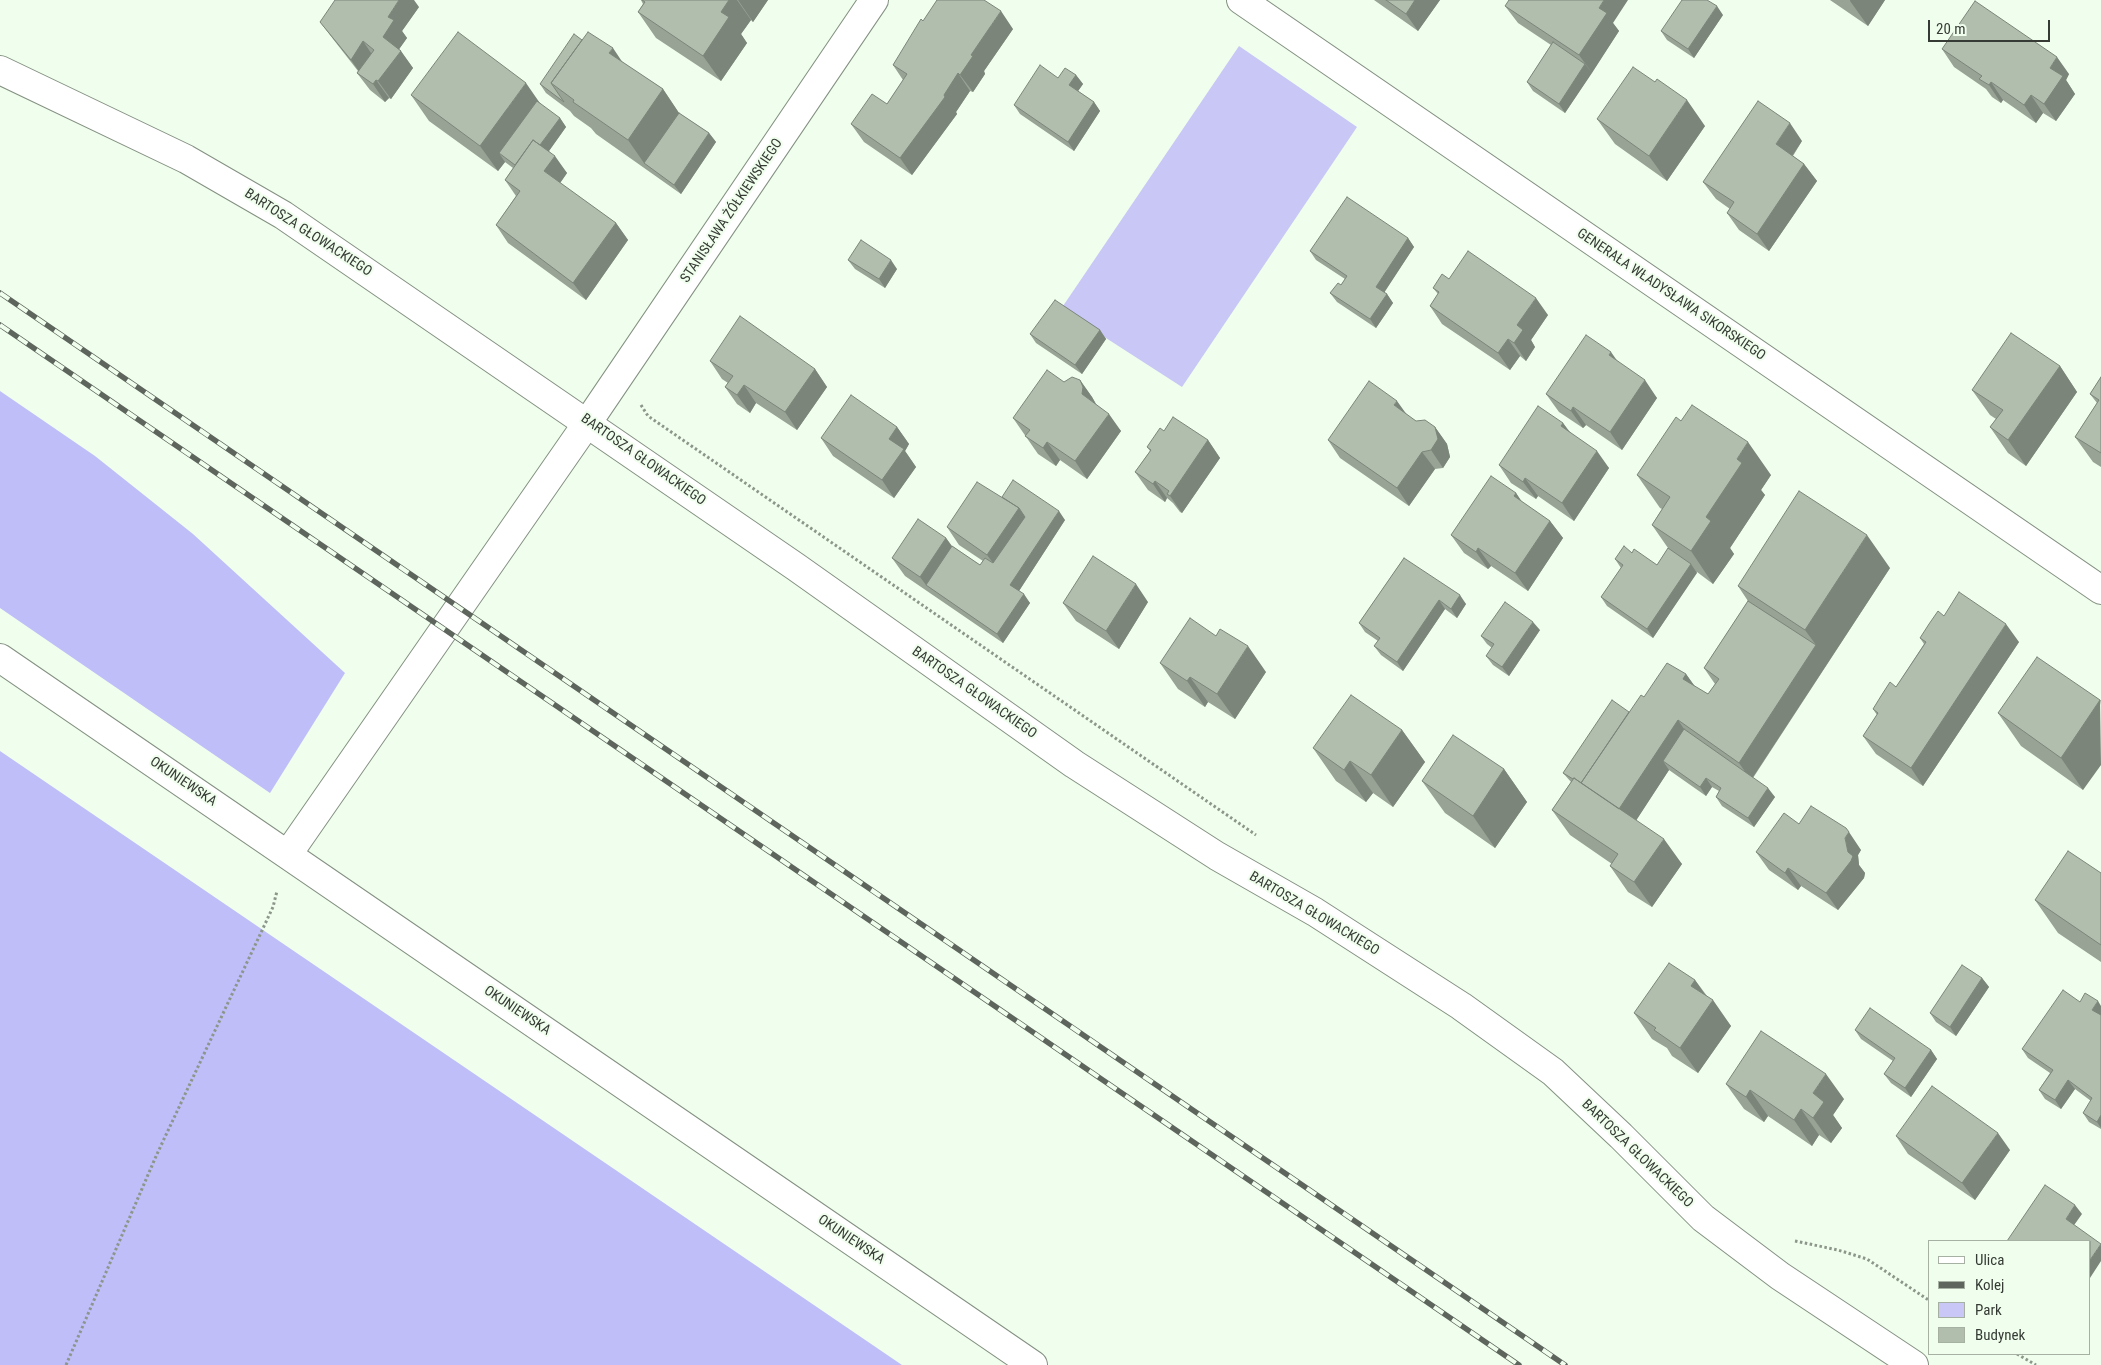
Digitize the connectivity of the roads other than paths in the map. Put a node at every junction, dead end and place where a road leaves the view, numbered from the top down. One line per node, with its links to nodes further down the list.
1 (874, 0): 4 (street, STANISŁAWA ŻÓŁKIEWSKIEGO)
2 (1241, 0): 5 (street, GENERAŁA WŁADYSŁAWA SIKORSKIEGO)
3 (0, 70): 4 (street, BARTOSZA GŁOWACKIEGO)
4 (588, 422): 7 (street, STANISŁAWA ŻÓŁKIEWSKIEGO); 9 (street, BARTOSZA GŁOWACKIEGO)
5 (2101, 590)
6 (0, 658): 7 (street, OKUNIEWSKA)
7 (288, 854): 8 (street, OKUNIEWSKA)
8 (1033, 1365)
9 (1914, 1365)

